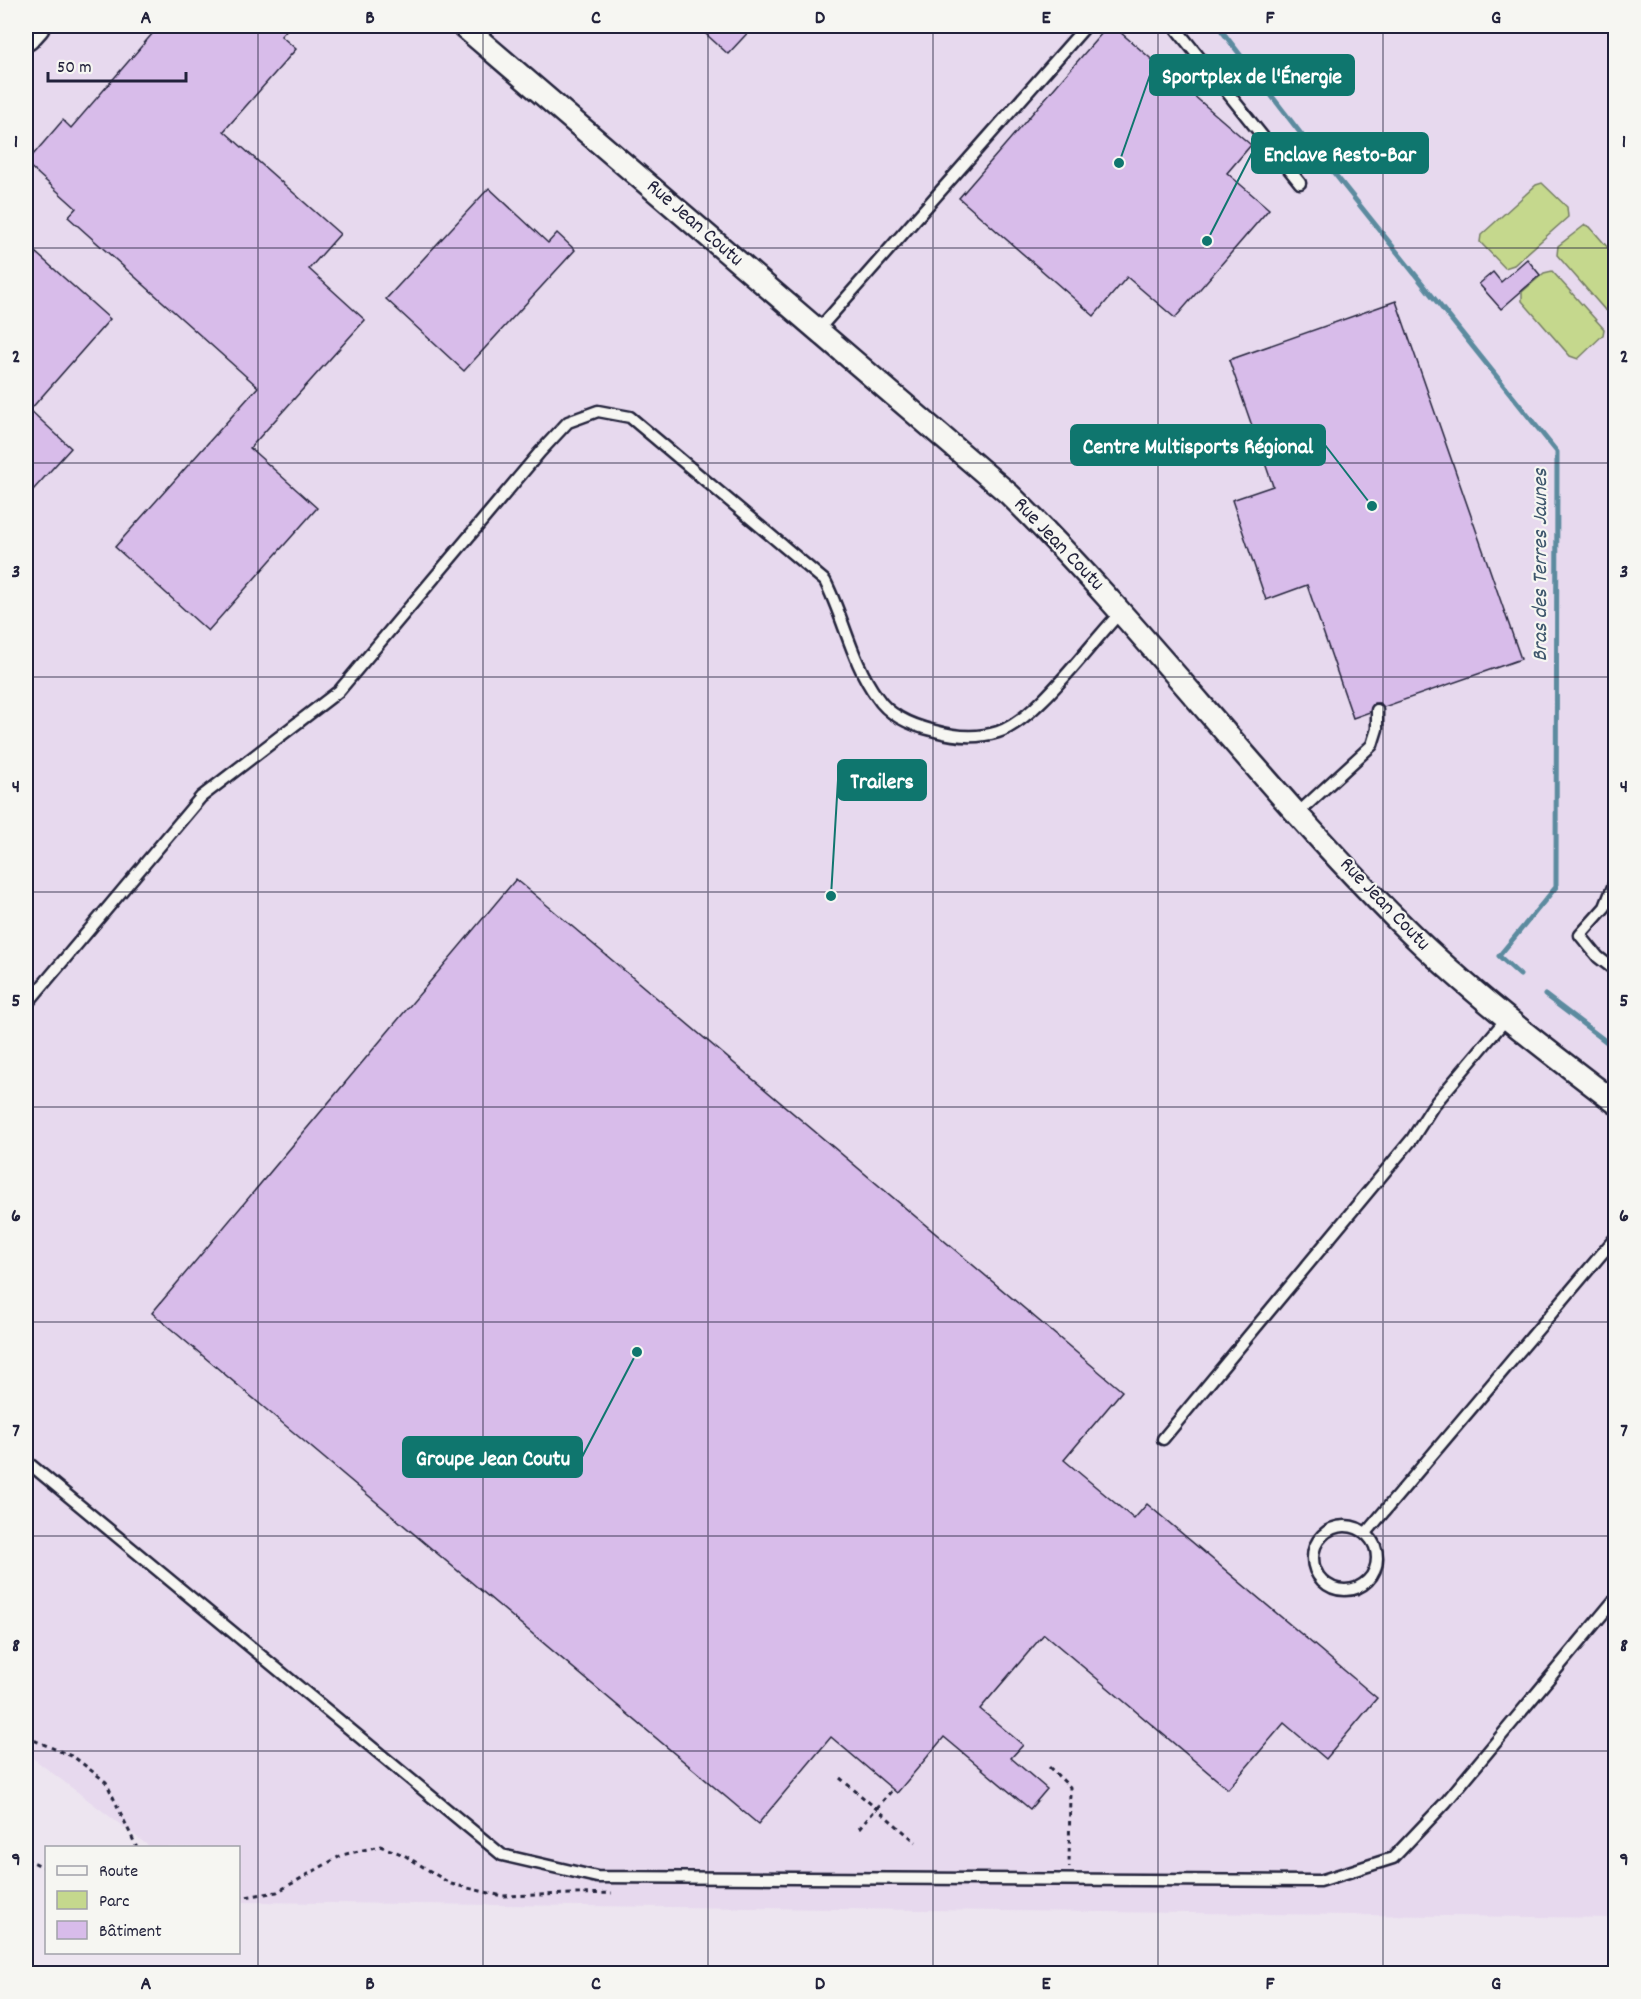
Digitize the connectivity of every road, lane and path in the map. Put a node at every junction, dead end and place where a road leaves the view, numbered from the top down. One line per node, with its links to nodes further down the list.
1 (35, 26): 5 (main road)
2 (463, 26): 7 (street, Rue Jean Coutu)
3 (1086, 26): 7 (lane)
4 (1174, 26): 6 (lane)
5 (26, 36)
6 (1300, 183)
7 (818, 330): 8 (street, Rue Jean Coutu)
8 (1121, 612): 10 (street, Rue Jean Coutu); 13 (lane)
9 (1377, 710): 10 (lane)
10 (1298, 813): 14 (street, Rue Jean Coutu)
11 (1616, 879): 12 (lane)
12 (1616, 971)
13 (26, 1005)
14 (1507, 1018): 15 (street, Rue Jean Coutu); 17 (lane)
15 (1616, 1103)
16 (1616, 1237): 19 (lane)
17 (1163, 1439)
18 (26, 1461): 20 (lane)
19 (1366, 1533): 19 (lane)
20 (1616, 1598)
21 (26, 1737): 27 (path)
22 (840, 1778): 24 (path)
23 (893, 1789): 24 (path)
24 (876, 1809): 25 (path); 26 (path)
25 (860, 1829)
26 (916, 1842)
27 (136, 1846)
28 (26, 1859): 29 (path)
29 (45, 1868)

